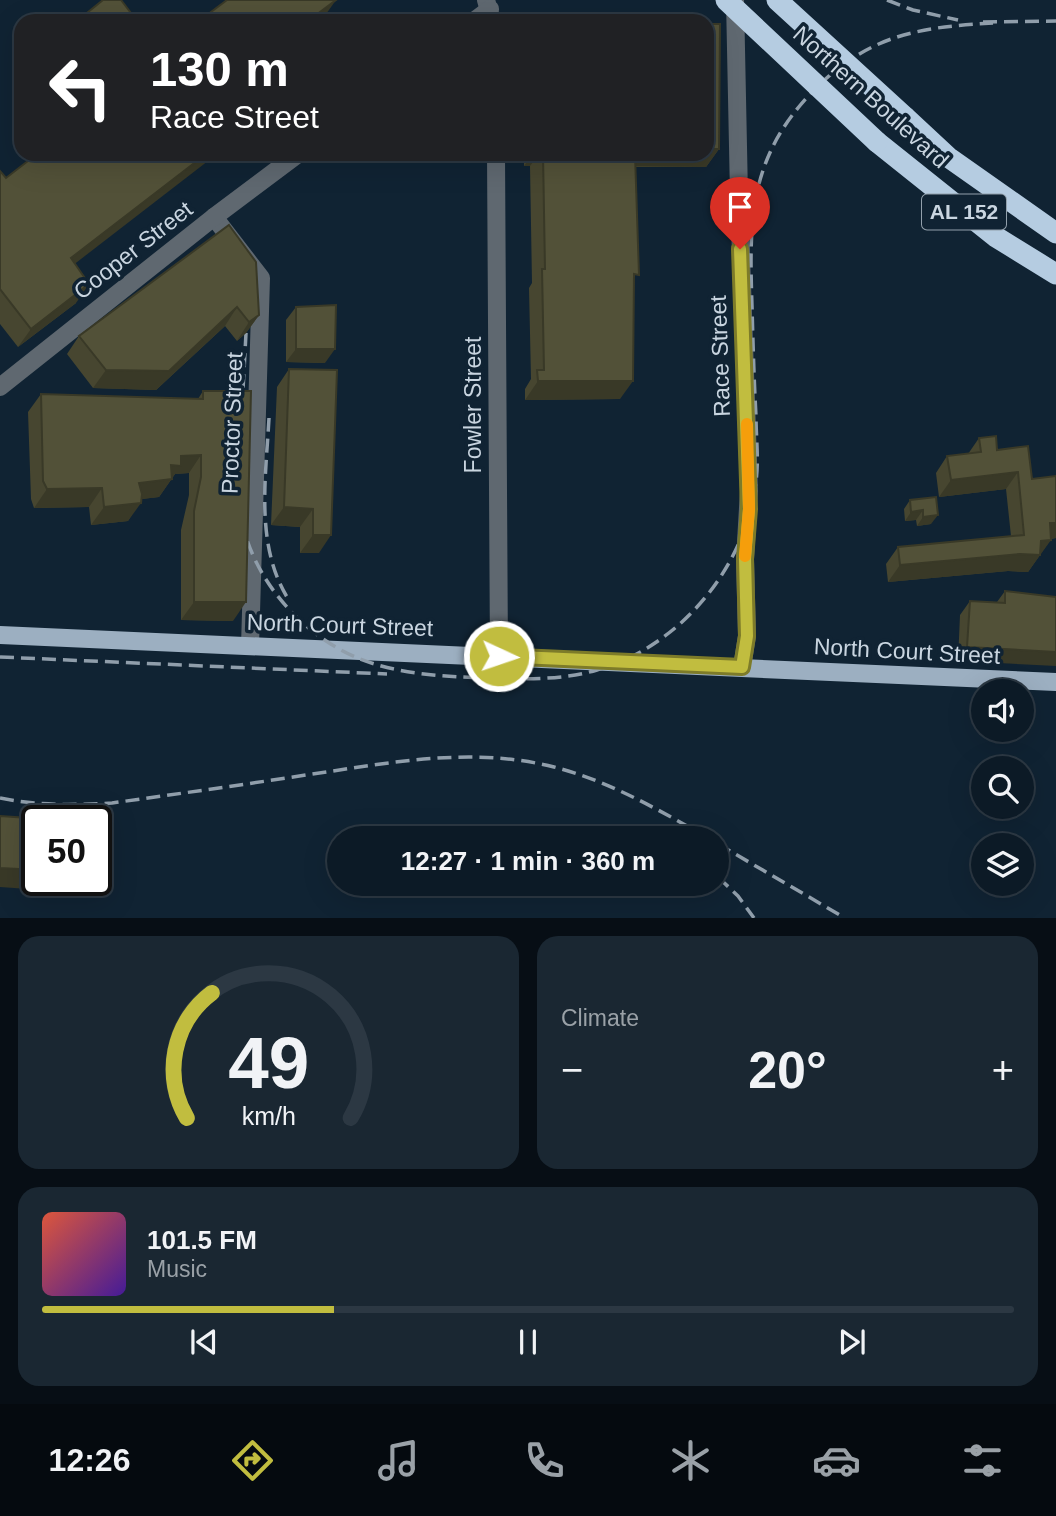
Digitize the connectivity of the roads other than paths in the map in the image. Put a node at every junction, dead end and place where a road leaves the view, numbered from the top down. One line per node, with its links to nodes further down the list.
1 (726, 0): 8 (highway, Northern Boulevard / AL 152, bridge)
2 (735, 0): 15 (street, Race Street)
3 (777, 0): 7 (highway, Northern Boulevard / AL 152, bridge)
4 (289, 161): 6 (street, Cooper Street)
5 (496, 161): 14 (street, Fowler Street)
6 (214, 217): 11 (street, Cooper Street); 13 (street, Proctor Street)
7 (1056, 233)
8 (1023, 255): 9 (highway, Northern Boulevard / AL 152); 10 (highway)
9 (1056, 274)
10 (1056, 284)
11 (0, 387)
12 (0, 635): 13 (main road, North Court Street)
13 (250, 646): 14 (main road, North Court Street)
14 (499, 656): 15 (main road, North Court Street)
15 (742, 667): 16 (main road, North Court Street)
16 (1056, 682)

